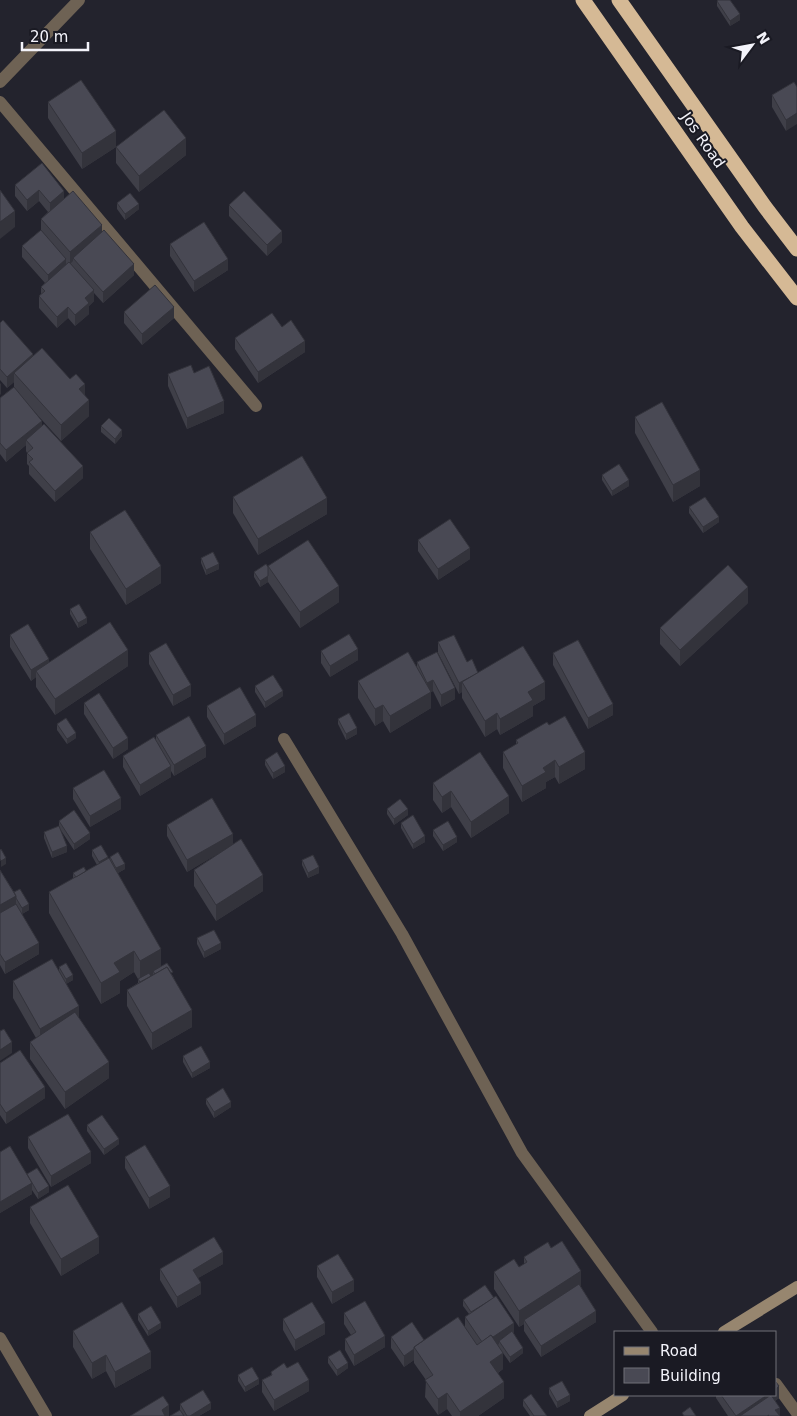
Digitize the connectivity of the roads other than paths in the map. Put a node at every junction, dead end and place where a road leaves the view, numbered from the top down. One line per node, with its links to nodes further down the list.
1 (78, 0): 4 (street)
2 (583, 0): 7 (highway, Jos Road)
3 (619, 0): 6 (highway, Jos Road)
4 (0, 82)
5 (0, 102): 8 (street)
6 (797, 249)
7 (797, 298)
8 (256, 406)
9 (284, 739): 12 (street)
10 (797, 1287): 11 (street)
11 (732, 1330)
12 (651, 1331)
13 (0, 1338): 17 (street)
14 (777, 1385): 16 (street)
15 (620, 1396): 18 (street)
16 (797, 1413)
17 (46, 1416)
18 (590, 1416)

